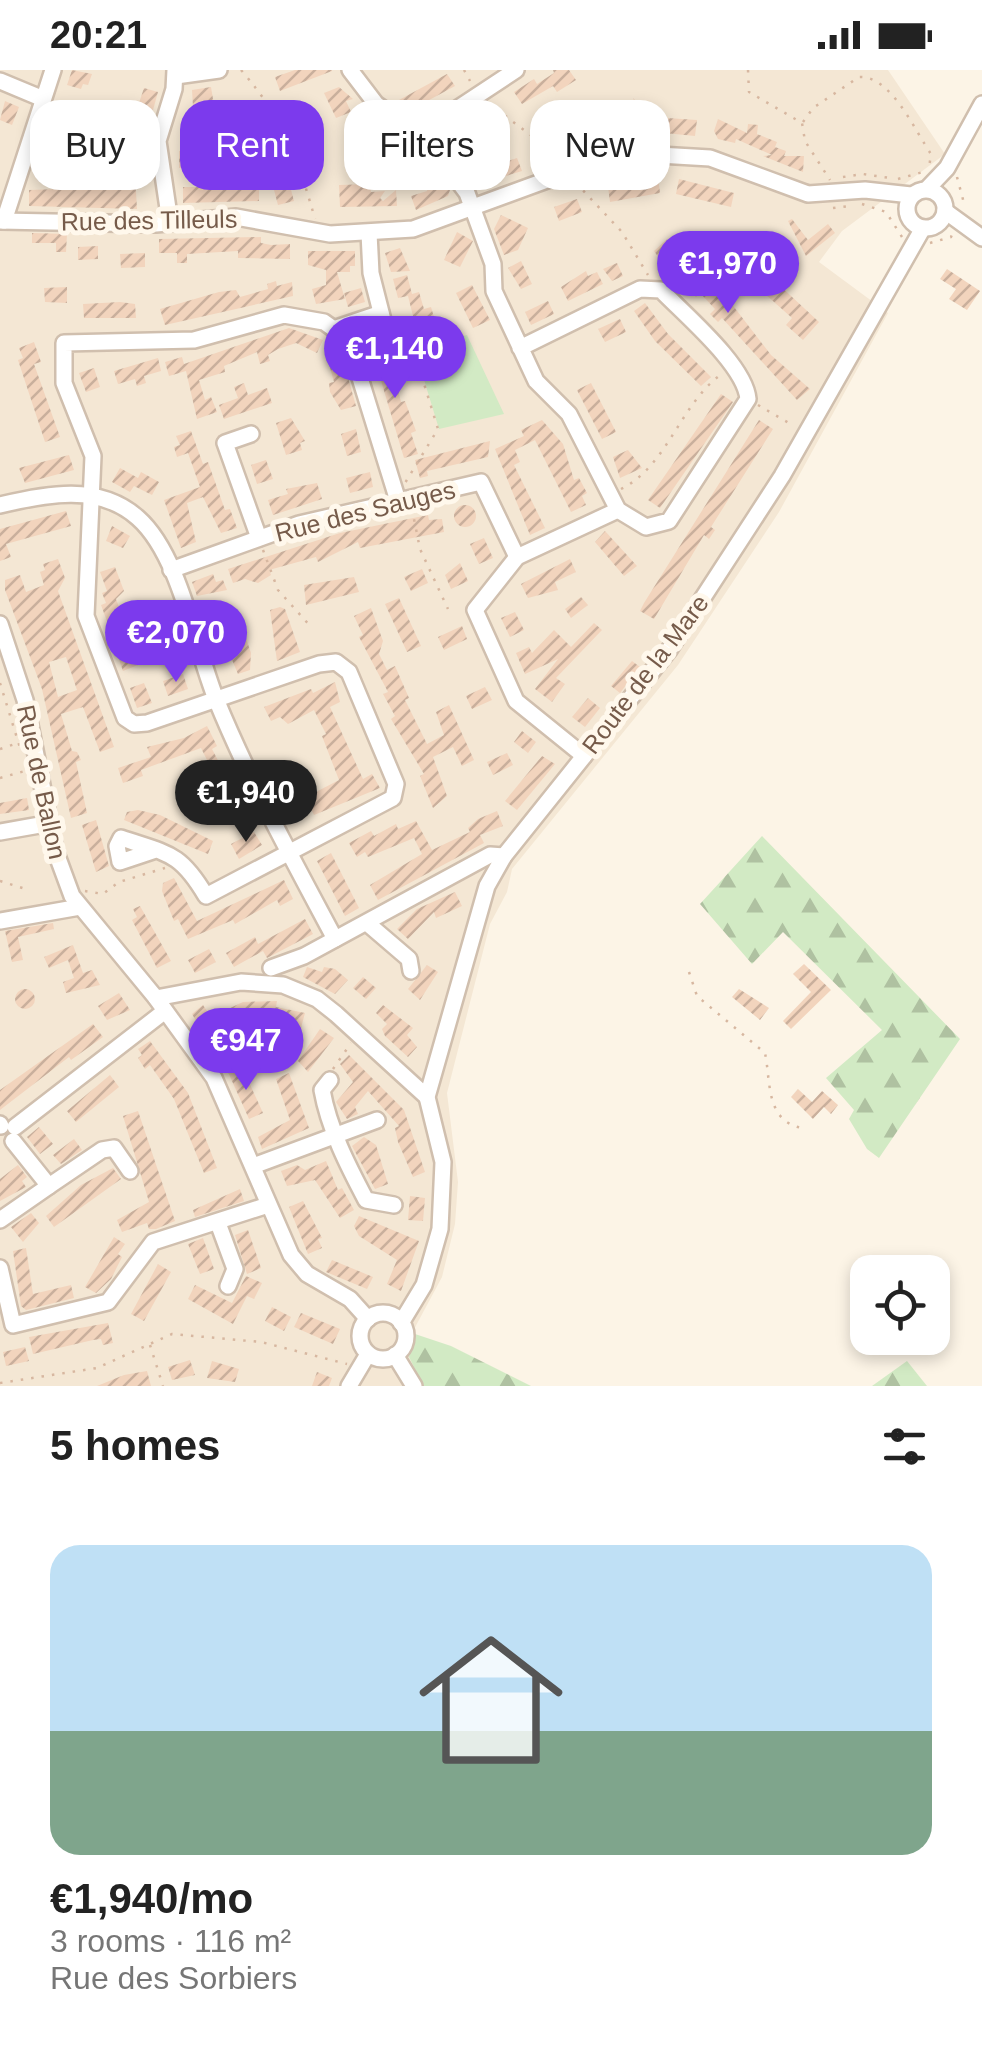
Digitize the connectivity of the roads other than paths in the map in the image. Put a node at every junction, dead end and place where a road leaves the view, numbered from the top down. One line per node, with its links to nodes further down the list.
1 (53, 70): 7 (street)
2 (219, 70): 5 (street)
3 (350, 70): 8 (street)
4 (516, 70): 9 (street)
5 (176, 73): 15 (street)
6 (0, 81): 7 (street)
7 (41, 98): 14 (street)
8 (373, 100)
9 (470, 100)
10 (982, 104): 13 (street)
11 (463, 190): 12 (street)
12 (472, 206): 13 (street, Rue des Tilleuls); 16 (street, Rue des Tilleuls); 20 (street)
13 (925, 210): 17 (street, Rue des Tilleuls); 18 (street, Route de la Mare); 18 (street, Route de la Mare)
14 (2, 221): 15 (street, Rue des Tilleuls)
15 (170, 222): 16 (street, Rue des Tilleuls)
16 (369, 234): 19 (street)
17 (982, 238)
18 (899, 264): 31 (street, Route de la Mare)
19 (342, 333): 22 (street); 23 (street)
20 (520, 348): 25 (street); 25 (street)
21 (251, 434): 26 (street)
22 (404, 494): 26 (street, Rue des Sauges); 27 (street, Rue des Sauges)
23 (90, 495): 24 (street); 28 (street); 30 (street)
24 (0, 505)
25 (618, 510): 27 (street)
26 (259, 538): 28 (street, Rue des Sauges)
27 (518, 557): 31 (street)
28 (170, 570): 30 (street)
29 (0, 624): 32 (street, Rue de Ballon)
30 (216, 699): 35 (street); 35 (street)
31 (584, 756): 36 (street, Route de la Mare)
32 (51, 823): 33 (street); 37 (street, Rue de Ballon)
33 (0, 832)
34 (156, 850): 35 (street)
35 (290, 853): 40 (street)
36 (504, 856): 39 (street); 45 (street, Route de la Mare)
37 (76, 902): 38 (street); 43 (street, Rue de Ballon)
38 (0, 922)
39 (367, 922): 40 (street); 42 (street)
40 (335, 939): 41 (street)
41 (271, 968)
42 (411, 971)
43 (161, 1004): 45 (street); 47 (street); 49 (street, Rue de Ballon)
44 (330, 1080): 48 (street)
45 (427, 1097): 59 (street)
46 (377, 1120): 48 (street)
47 (5, 1131): 51 (street)
48 (336, 1136): 49 (street); 53 (street)
49 (253, 1166): 52 (street, Rue de Ballon)
50 (130, 1171): 51 (street)
51 (49, 1186): 54 (street)
52 (268, 1205): 55 (street); 58 (street, Rue de Ballon)
53 (394, 1205)
54 (0, 1220)
55 (218, 1223): 56 (street); 57 (street)
56 (0, 1268)
57 (228, 1286)
58 (368, 1319): 59 (street); 61 (street)
59 (401, 1322): 60 (street)
60 (395, 1355): 61 (street); 63 (street)
61 (363, 1360): 62 (street)
62 (349, 1386)
63 (414, 1386)

